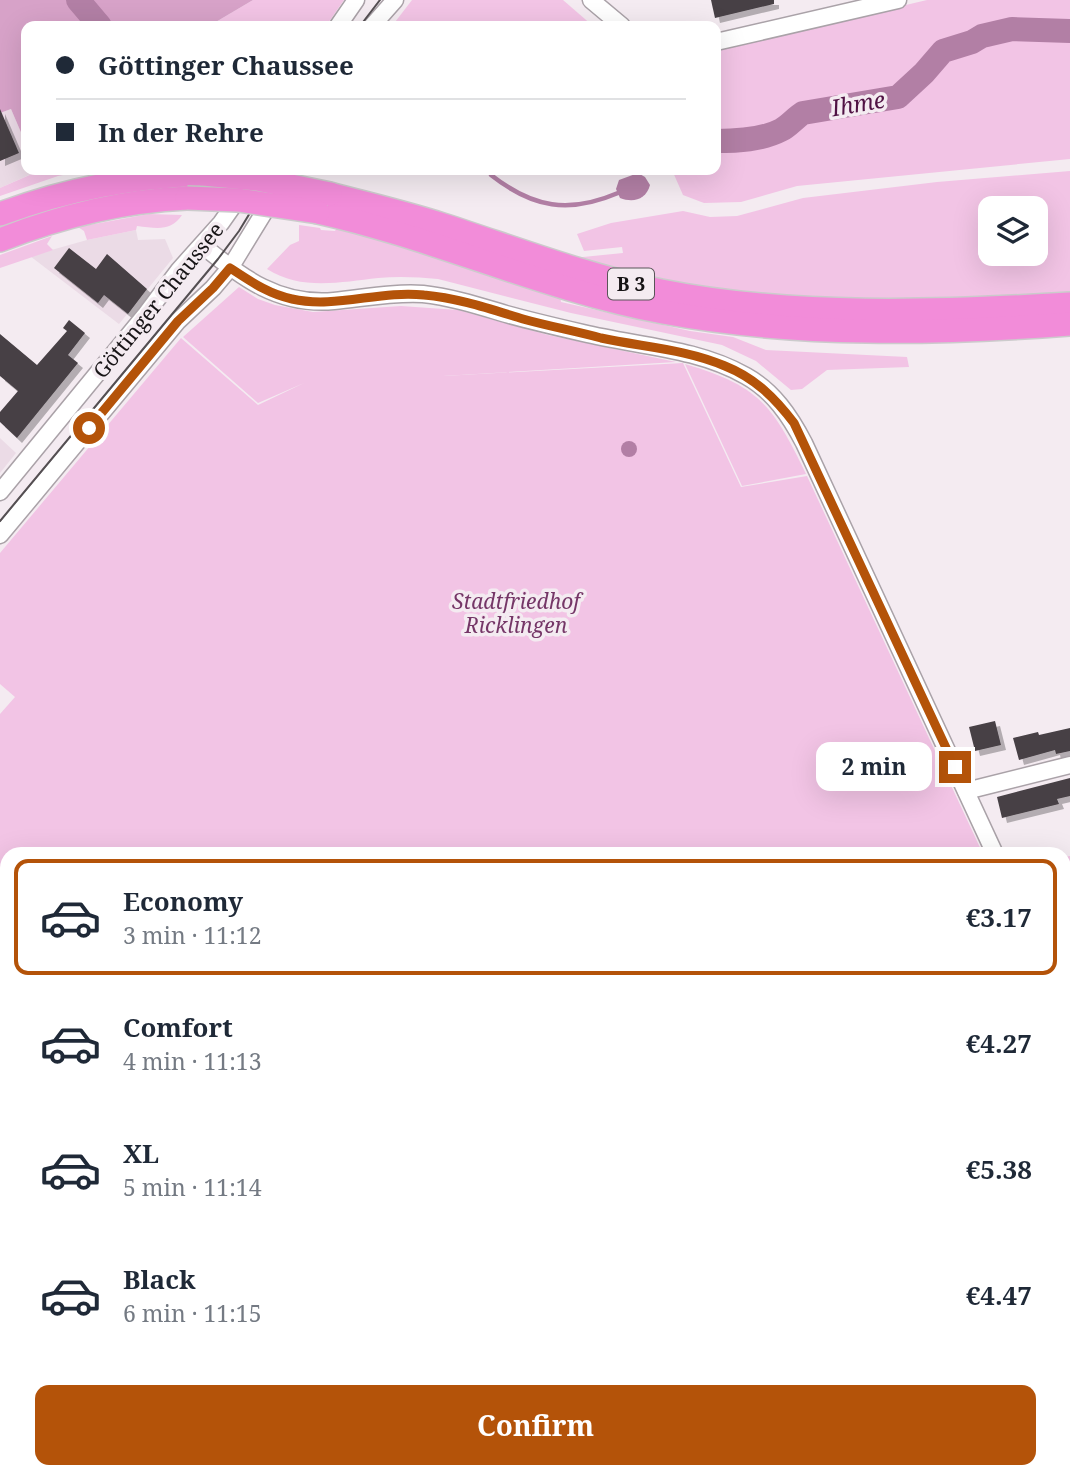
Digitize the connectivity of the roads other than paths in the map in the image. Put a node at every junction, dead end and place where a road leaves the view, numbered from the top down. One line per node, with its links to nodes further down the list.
1 (356, 0): 5 (street)
2 (395, 0): 6 (street)
3 (591, 0): 7 (street)
4 (898, 0): 8 (street)
5 (341, 21)
6 (376, 21)
7 (616, 21)
8 (721, 41)
9 (186, 175): 14 (highway, B 3, bridge)
10 (214, 175): 13 (highway, B 3, bridge)
11 (253, 175): 16 (street, Göttinger Chaussee)
12 (287, 175): 17 (street, Göttinger Chaussee)
13 (324, 203): 15 (highway, B 3, bridge); 18 (highway, B 3); 19 (highway, B 3)
14 (0, 214)
15 (0, 240)
16 (202, 245): 17 (street); 20 (street, Göttinger Chaussee)
17 (230, 268): 21 (street, Göttinger Chaussee); 23 (street)
18 (1070, 304)
19 (1070, 324)
20 (0, 492)
21 (0, 535)
22 (1070, 765): 23 (street)
23 (966, 791): 24 (street)
24 (992, 847)

